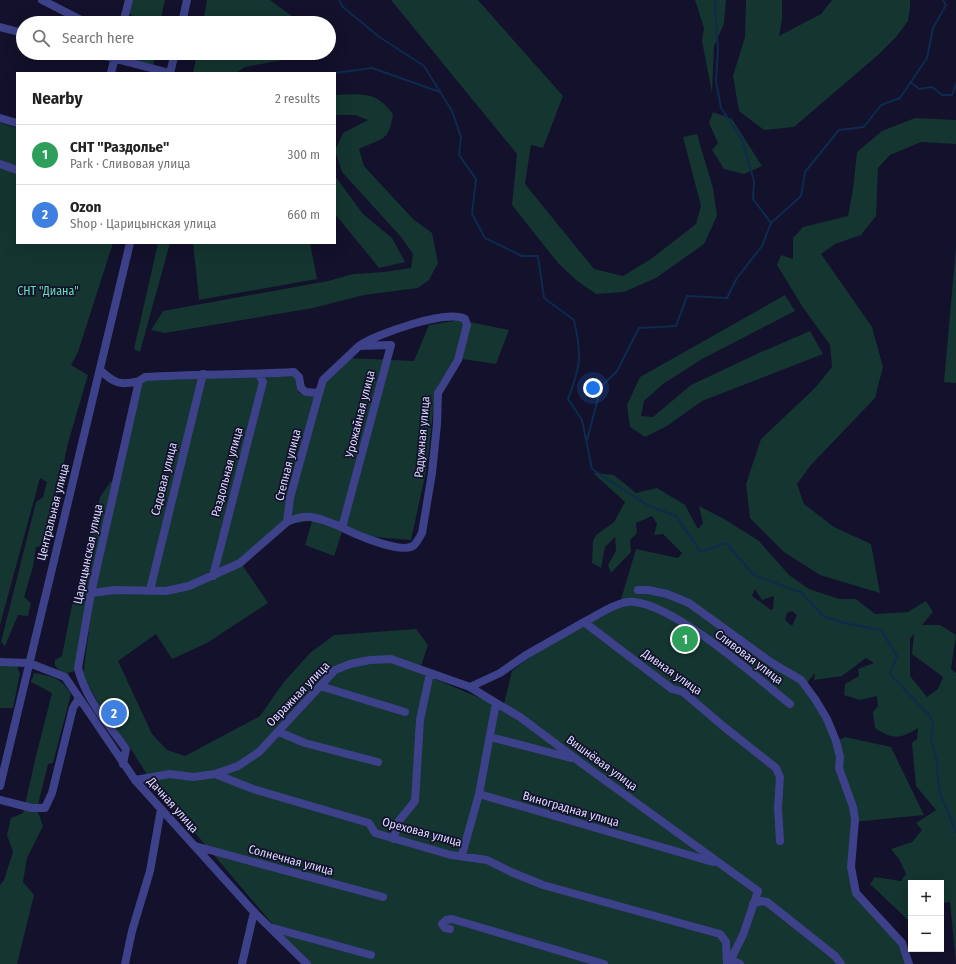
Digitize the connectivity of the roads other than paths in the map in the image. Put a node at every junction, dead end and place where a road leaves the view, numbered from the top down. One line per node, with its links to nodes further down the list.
1 (42, 0): 4 (street)
2 (129, 0): 5 (street)
3 (187, 0): 6 (street)
4 (73, 16)
5 (125, 16)
6 (184, 16)
7 (0, 27): 8 (street)
8 (16, 31)
9 (114, 60): 12 (street)
10 (128, 60): 13 (street)
11 (173, 60): 14 (street)
12 (111, 72)
13 (167, 72)
14 (170, 72)
15 (0, 118): 16 (street)
16 (16, 123)
17 (0, 164): 18 (street)
18 (16, 170)
19 (130, 244): 21 (street, Центральная улица)
20 (359, 346): 25 (street); 27 (street, Урожайная улица); 27 (street, Радужная улица)
21 (100, 370): 24 (street); 34 (street, Центральная улица)
22 (203, 374): 23 (street); 24 (street); 29 (street, Садовая улица)
23 (260, 374): 25 (street); 28 (street, Раздольная улица)
24 (139, 381): 31 (street, Царицынская улица)
25 (319, 393): 26 (street, Степная улица)
26 (287, 522): 27 (street); 28 (street)
27 (339, 526)
28 (213, 576): 29 (street)
29 (150, 590): 31 (street)
30 (638, 590): 71 (street)
31 (91, 592): 46 (street, Царицынская улица)
32 (584, 622): 37 (street); 40 (street, Сливовая улица); 54 (street, Дивная улица)
33 (0, 662): 34 (street, Дачная улица)
34 (29, 663): 38 (street, Дачная улица); 49 (street, Центральная улица)
35 (430, 672): 36 (street, Овражная улица); 37 (street, Овражная улица); 53 (street)
36 (320, 686): 41 (street); 42 (street, Овражная улица)
37 (470, 687): 39 (street, Вишнёвая улица)
38 (79, 698): 46 (street, Дачная улица); 51 (street)
39 (496, 703): 43 (street); 44 (street, Вишнёвая улица)
40 (790, 704)
41 (405, 712)
42 (279, 732): 45 (street); 47 (street, Овражная улица)
43 (490, 737): 44 (street); 50 (street)
44 (575, 759): 57 (street, Вишнёвая улица)
45 (378, 762)
46 (123, 764): 48 (street, Дачная улица)
47 (215, 774): 48 (street); 53 (street, Ореховая улица)
48 (134, 780): 52 (street, Дачная улица)
49 (0, 786)
50 (479, 794): 56 (street); 57 (street, Виноградная улица)
51 (0, 800)
52 (161, 809): 55 (street, Дачная улица); 64 (street)
53 (394, 839): 56 (street, Ореховая улица)
54 (780, 841)
55 (194, 845): 58 (street, Солнечная улица); 60 (street, Дачная улица)
56 (462, 855): 68 (street, Ореховая улица)
57 (718, 863): 59 (street, Вишнёвая улица)
58 (383, 897)
59 (753, 904): 68 (street, Вишнёвая улица); 70 (street)
60 (254, 912): 61 (street, Дачная улица); 65 (street)
61 (271, 928): 63 (street); 66 (street, Дачная улица)
62 (450, 929): 67 (street)
63 (371, 955)
64 (125, 964)
65 (242, 964)
66 (307, 964)
67 (604, 964)
68 (729, 964): 69 (street)
69 (740, 964)
70 (841, 964)
71 (909, 964)

